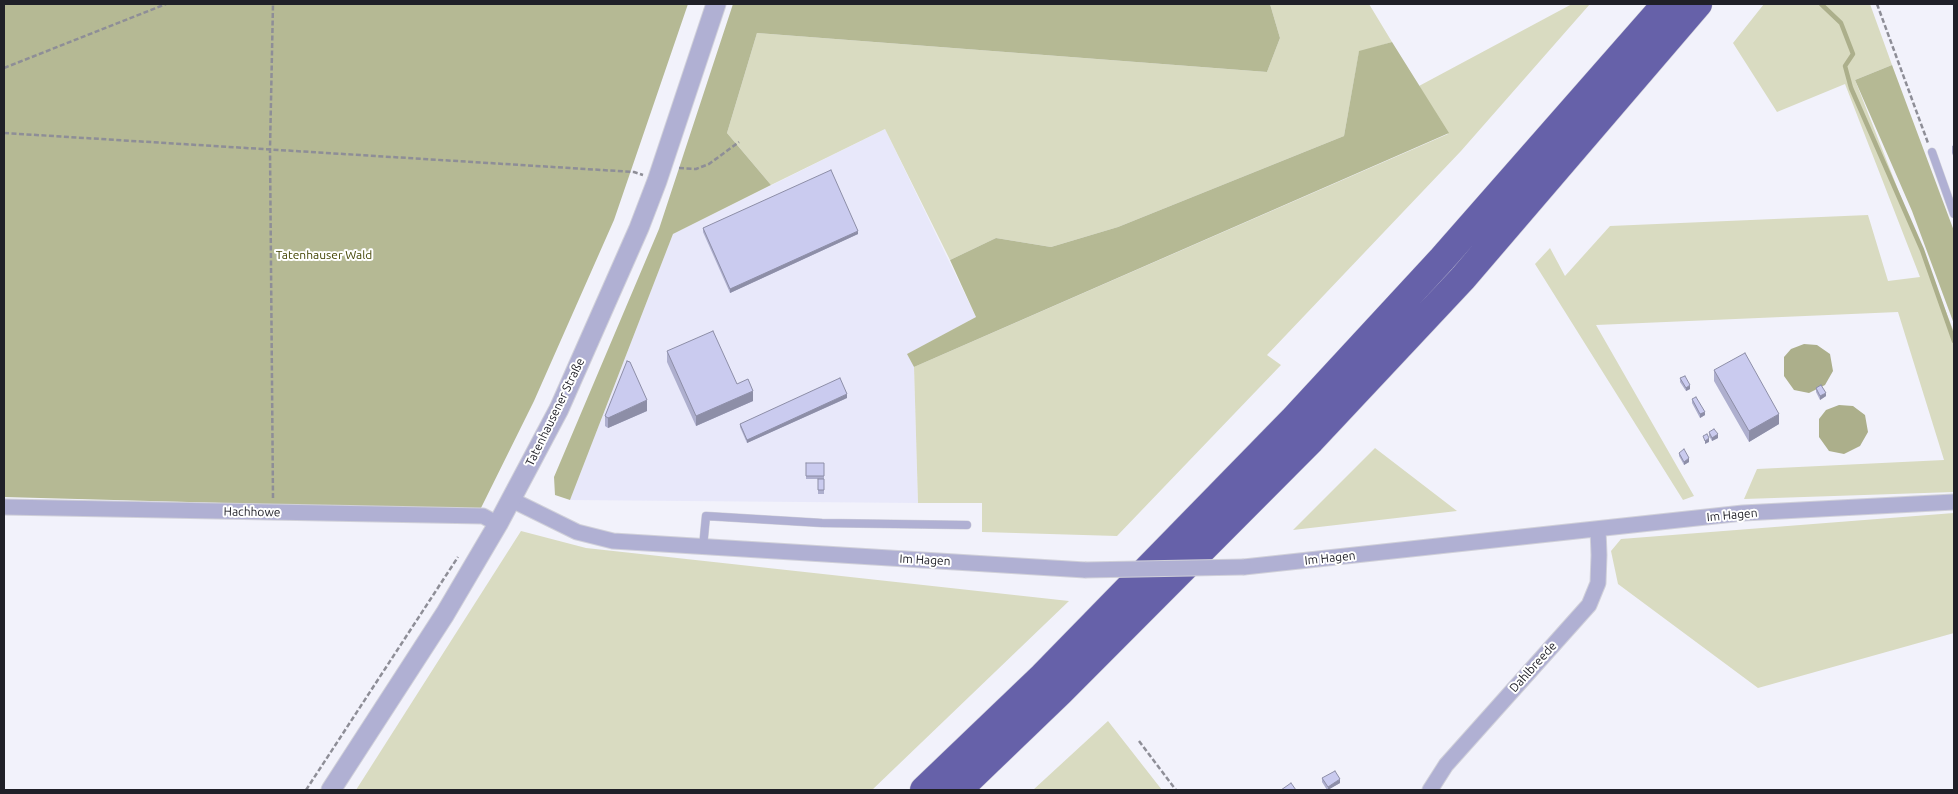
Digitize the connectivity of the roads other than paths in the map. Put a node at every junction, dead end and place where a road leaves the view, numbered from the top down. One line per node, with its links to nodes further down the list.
1 (716, 4): 6 (street, Tatenhausener Straße)
2 (1666, 4): 14 (highway)
3 (1698, 4): 15 (highway)
4 (1932, 152): 5 (lane)
5 (1954, 214)
6 (512, 500): 9 (street, Tatenhausener Straße); 12 (street, Im Hagen)
7 (1954, 502): 11 (street, Im Hagen)
8 (4, 507): 9 (street, Hachhowe)
9 (498, 524): 13 (street, Tatenhausener Straße)
10 (967, 525): 12 (lane)
11 (1598, 529): 12 (street, Im Hagen, bridge); 16 (street, Dahlbreede)
12 (703, 547)
13 (331, 790)
14 (924, 790)
15 (958, 790)
16 (1430, 790)

